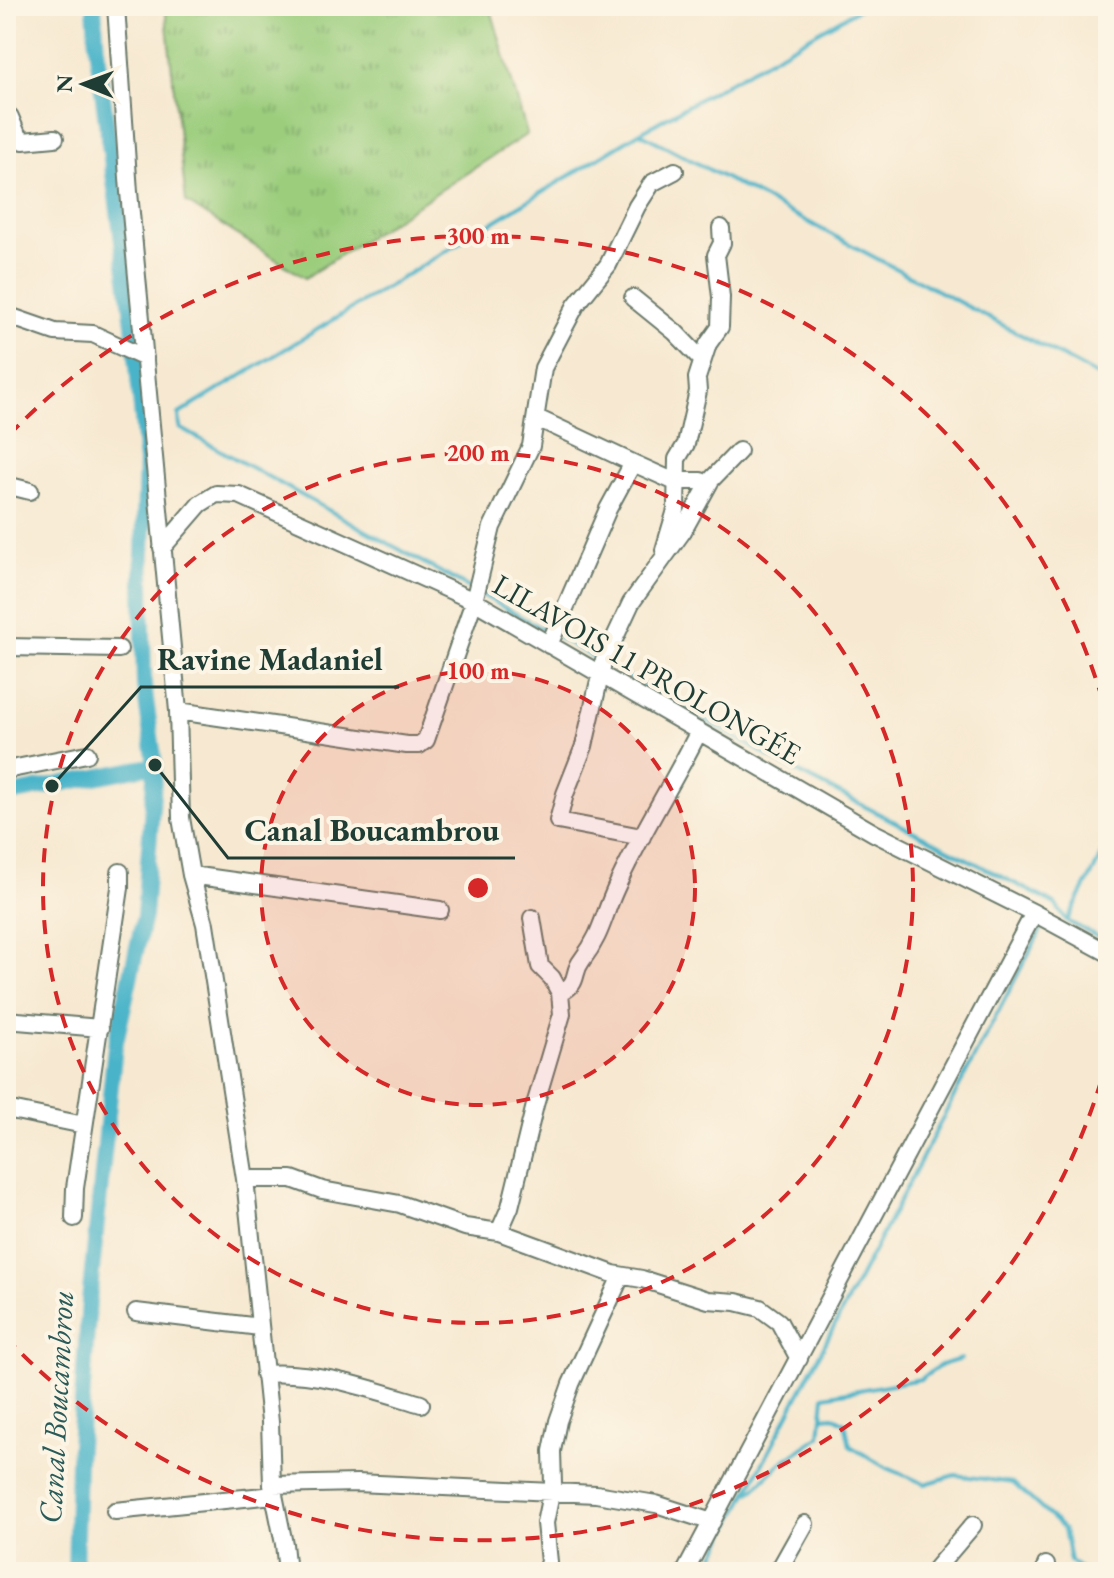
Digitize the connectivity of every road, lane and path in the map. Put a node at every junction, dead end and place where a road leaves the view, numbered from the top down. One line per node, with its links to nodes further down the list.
1 (116, 6): 8 (street)
2 (6, 116): 3 (street)
3 (55, 138)
4 (675, 171): 10 (street)
5 (721, 228): 9 (street)
6 (633, 298): 9 (street)
7 (6, 315): 8 (street)
8 (145, 358): 17 (street)
9 (702, 360): 13 (street)
10 (537, 418): 12 (street); 19 (street)
11 (739, 451): 15 (street)
12 (633, 463): 13 (street); 20 (street)
13 (676, 481): 15 (street); 18 (street)
14 (6, 485): 16 (street)
15 (706, 487): 18 (street)
16 (30, 491)
17 (162, 548): 19 (street, LILAVOIS 11 PROLONGÉE); 24 (street)
18 (660, 563): 23 (street)
19 (474, 601): 20 (street, LILAVOIS 11 PROLONGÉE); 24 (street)
20 (549, 645): 23 (street, LILAVOIS 11 PROLONGÉE)
21 (6, 647): 22 (street)
22 (119, 649)
23 (601, 675): 25 (street, LILAVOIS 11 PROLONGÉE); 28 (street)
24 (178, 711): 30 (street)
25 (699, 731): 28 (street); 32 (street, LILAVOIS 11 PROLONGÉE)
26 (87, 754): 27 (street)
27 (6, 770)
28 (642, 837): 35 (street)
29 (120, 872): 37 (street)
30 (191, 875): 31 (street); 40 (street)
31 (440, 910)
32 (1034, 913): 34 (street, LILAVOIS 11 PROLONGÉE); 46 (street)
33 (532, 918): 35 (street)
34 (1108, 953)
35 (560, 993): 42 (street)
36 (6, 1020): 37 (street)
37 (100, 1028): 39 (street)
38 (6, 1109): 39 (street)
39 (84, 1125): 41 (street)
40 (245, 1179): 42 (street); 45 (street)
41 (74, 1218)
42 (499, 1232): 43 (street)
43 (621, 1276): 46 (street); 50 (street)
44 (136, 1312): 45 (street)
45 (260, 1327): 47 (street)
46 (799, 1359): 52 (street)
47 (264, 1374): 48 (street); 49 (street)
48 (421, 1404)
49 (273, 1490): 50 (street); 51 (street); 55 (street)
50 (551, 1494): 52 (street); 56 (street)
51 (115, 1511)
52 (712, 1522): 57 (street)
53 (805, 1524): 58 (street)
54 (973, 1525): 59 (street)
55 (287, 1572)
56 (545, 1572)
57 (685, 1572)
58 (778, 1572)
59 (933, 1572)

